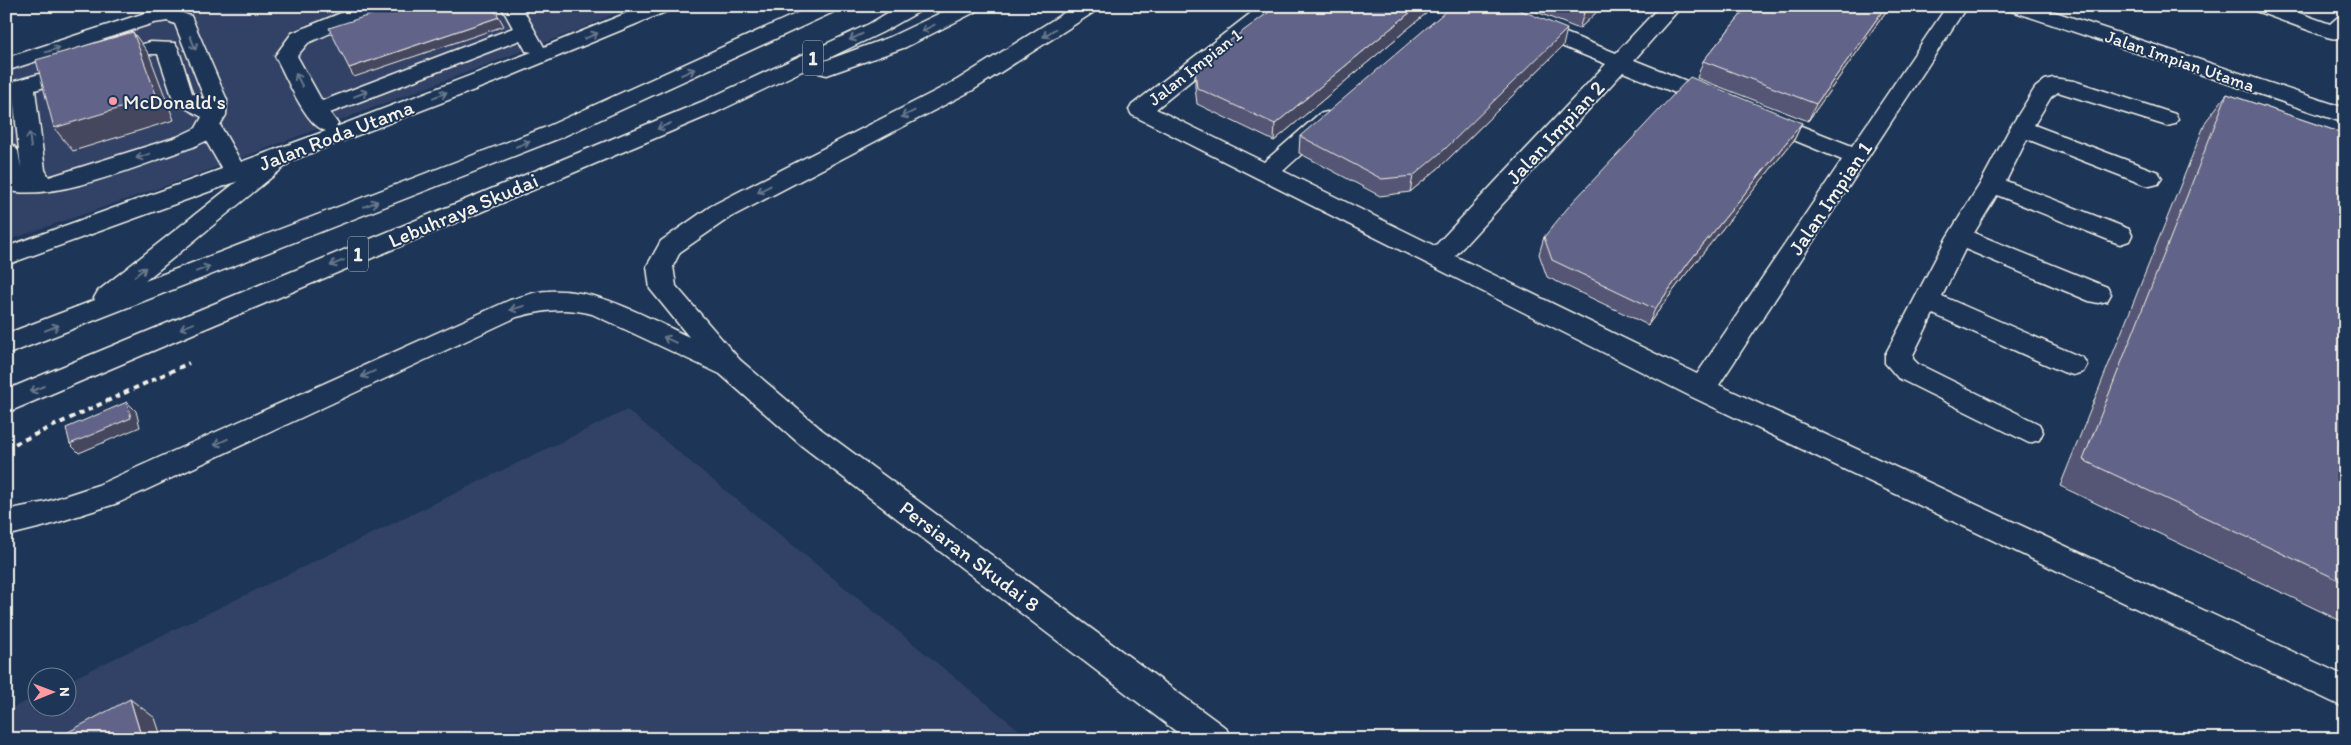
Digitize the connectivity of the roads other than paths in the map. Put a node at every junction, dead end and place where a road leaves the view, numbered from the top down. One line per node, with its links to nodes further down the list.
1 (376, 6): 22 (main road, one-way to 1)
2 (511, 6): 16 (main road)
3 (663, 6): 14 (main road, Jalan Roda Utama)
4 (831, 6): 42 (main road, Lebuhraya Skudai / 1, one-way to 4)
5 (915, 6): 21 (main road, Lebuhraya Skudai / 1, one-way to 21)
6 (972, 6): 21 (main road, one-way to 21)
7 (1090, 6): 45 (main road, one-way to 45)
8 (1274, 6): 31 (main road, Jalan Impian 1)
9 (1479, 6): 18 (main road)
10 (1672, 6): 18 (main road, Jalan Impian 2)
11 (1957, 6): 29 (main road, Jalan Impian 1)
12 (2016, 6): 23 (main road, Jalan Impian Utama)
13 (2260, 6): 15 (main road)
14 (618, 15): 17 (main road, Jalan Roda Utama, one-way to 14)
15 (2345, 21)
16 (525, 31): 17 (main road); 22 (main road, one-way to 16)
17 (540, 58): 27 (main road, Jalan Roda Utama, one-way to 17)
18 (1620, 62): 29 (main road); 39 (main road, Jalan Impian 2)
19 (6, 65): 25 (main road, one-way to 25)
20 (1345, 102): 31 (main road)
21 (709, 107): 47 (main road, Lebuhraya Skudai / 1, one-way to 47)
22 (316, 111): 27 (main road)
23 (2345, 116)
24 (2167, 119): 26 (main road)
25 (212, 120): 32 (main road); 35 (main road, one-way to 35); 35 (main road, one-way to 25)
26 (2021, 128): 33 (main road); 34 (main road)
27 (336, 134): 30 (main road, Jalan Roda Utama)
28 (6, 151): 35 (main road)
29 (1857, 157): 46 (main road, Jalan Impian 1)
30 (280, 158): 32 (main road, Jalan Roda Utama); 42 (main road, one-way to 30)
31 (1266, 173): 39 (main road)
32 (236, 174): 38 (main road, Jalan Roda Utama)
33 (2150, 178)
34 (1992, 184): 36 (main road); 37 (main road)
35 (43, 186)
36 (2120, 235)
37 (1959, 237): 40 (main road); 41 (main road)
38 (6, 256)
39 (1438, 258): 46 (main road)
40 (2098, 294)
41 (1926, 300): 44 (main road); 48 (main road)
42 (89, 314): 43 (main road, Lebuhraya Skudai / 1, one-way to 42)
43 (6, 345)
44 (2074, 365)
45 (730, 367): 49 (main road, one-way to 49); 51 (main road, Persiaran Skudai 8)
46 (1702, 389): 50 (main road)
47 (6, 402)
48 (2029, 432)
49 (6, 523)
50 (2345, 693)
51 (1214, 739)

